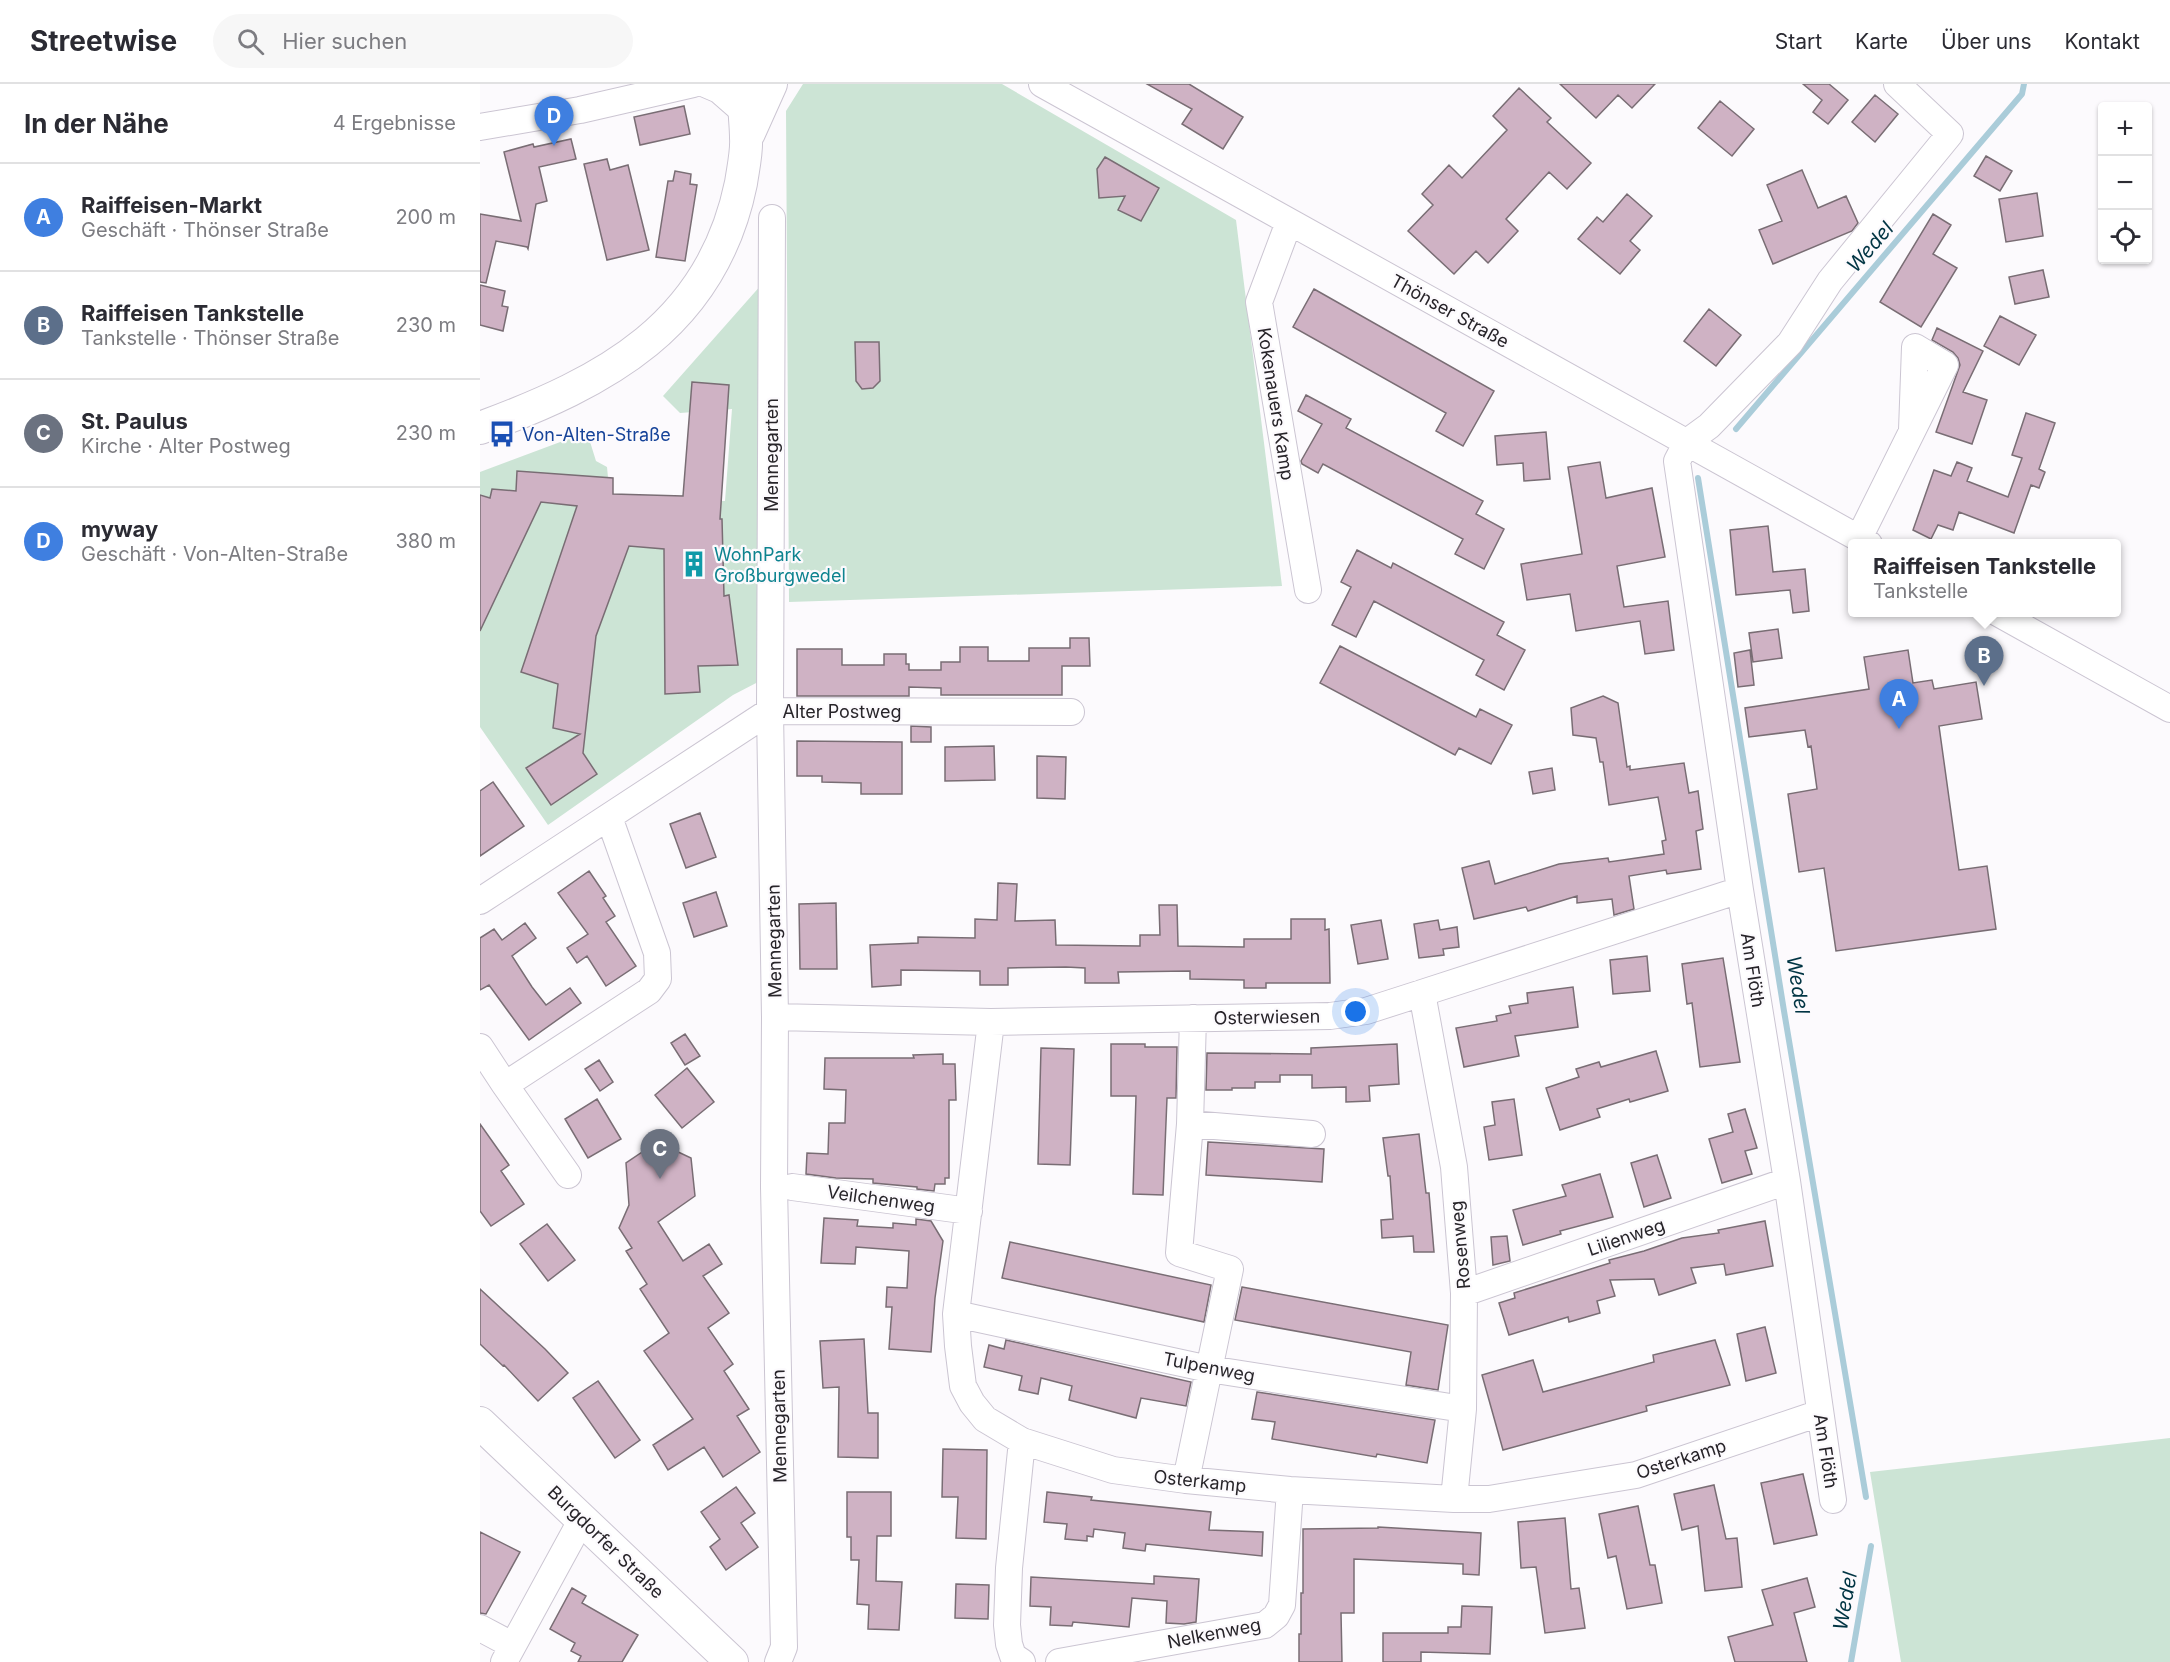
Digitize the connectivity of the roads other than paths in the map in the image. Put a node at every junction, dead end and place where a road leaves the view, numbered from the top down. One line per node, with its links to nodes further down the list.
1 (693, 84): 7 (street)
2 (705, 84): 6 (street)
3 (771, 84): 6 (main road)
4 (1042, 84): 9 (street, Thönser Straße)
5 (1897, 84): 12 (street)
6 (745, 111): 10 (main road)
7 (480, 127)
8 (772, 218): 18 (street, Mennegarten)
9 (1289, 222): 12 (street, Thönser Straße); 15 (street, Kokenauers Kamp)
10 (480, 428)
11 (1912, 430): 14 (street, Thönser Straße)
12 (1687, 442): 13 (street, Thönser Straße); 21 (street, Am Flöth)
13 (1860, 539)
14 (1865, 539)
15 (1308, 590)
16 (2005, 617): 17 (street)
17 (2170, 709)
18 (770, 711): 19 (street, Alter Postweg); 20 (street, Alter Postweg); 24 (street, Mennegarten)
19 (1071, 712)
20 (609, 817): 22 (street, Alter Postweg); 28 (street)
21 (1740, 890): 23 (street, Osterwiesen); 32 (street, Am Flöth)
22 (480, 901)
23 (1422, 993): 25 (street, Osterwiesen); 35 (street, Rosenweg)
24 (775, 1017): 26 (street, Osterwiesen); 50 (street, Mennegarten)
25 (1193, 1018): 26 (street, Osterwiesen); 29 (street)
26 (991, 1022): 34 (street, Osterkamp)
27 (480, 1047): 28 (street)
28 (505, 1085): 31 (street)
29 (1190, 1124): 30 (street); 37 (street)
30 (1312, 1134)
31 (568, 1175)
32 (1787, 1181): 35 (street, Lilienweg); 39 (street, Am Flöth)
33 (792, 1187): 34 (street, Veilchenweg)
34 (969, 1211): 36 (street, Osterkamp)
35 (1464, 1293): 38 (street, Rosenweg)
36 (956, 1314): 37 (street, Tulpenweg); 41 (street, Osterkamp)
37 (1209, 1369): 38 (street, Tulpenweg); 42 (street)
38 (1463, 1409): 44 (street, Rosenweg)
39 (1820, 1413): 44 (street, Osterkamp); 45 (street, Am Flöth)
40 (480, 1423): 46 (main road, Burgdorfer Straße)
41 (1022, 1441): 42 (street, Osterkamp); 51 (street)
42 (1186, 1480): 43 (street, Osterkamp)
43 (1290, 1490): 44 (street, Osterkamp); 52 (street, Nelkenweg)
44 (1454, 1499)
45 (1833, 1500)
46 (582, 1519): 48 (street); 49 (main road, Burgdorfer Straße)
47 (480, 1628): 48 (street)
48 (508, 1654)
49 (732, 1662)
50 (778, 1662)
51 (1022, 1662)
52 (1059, 1662)

